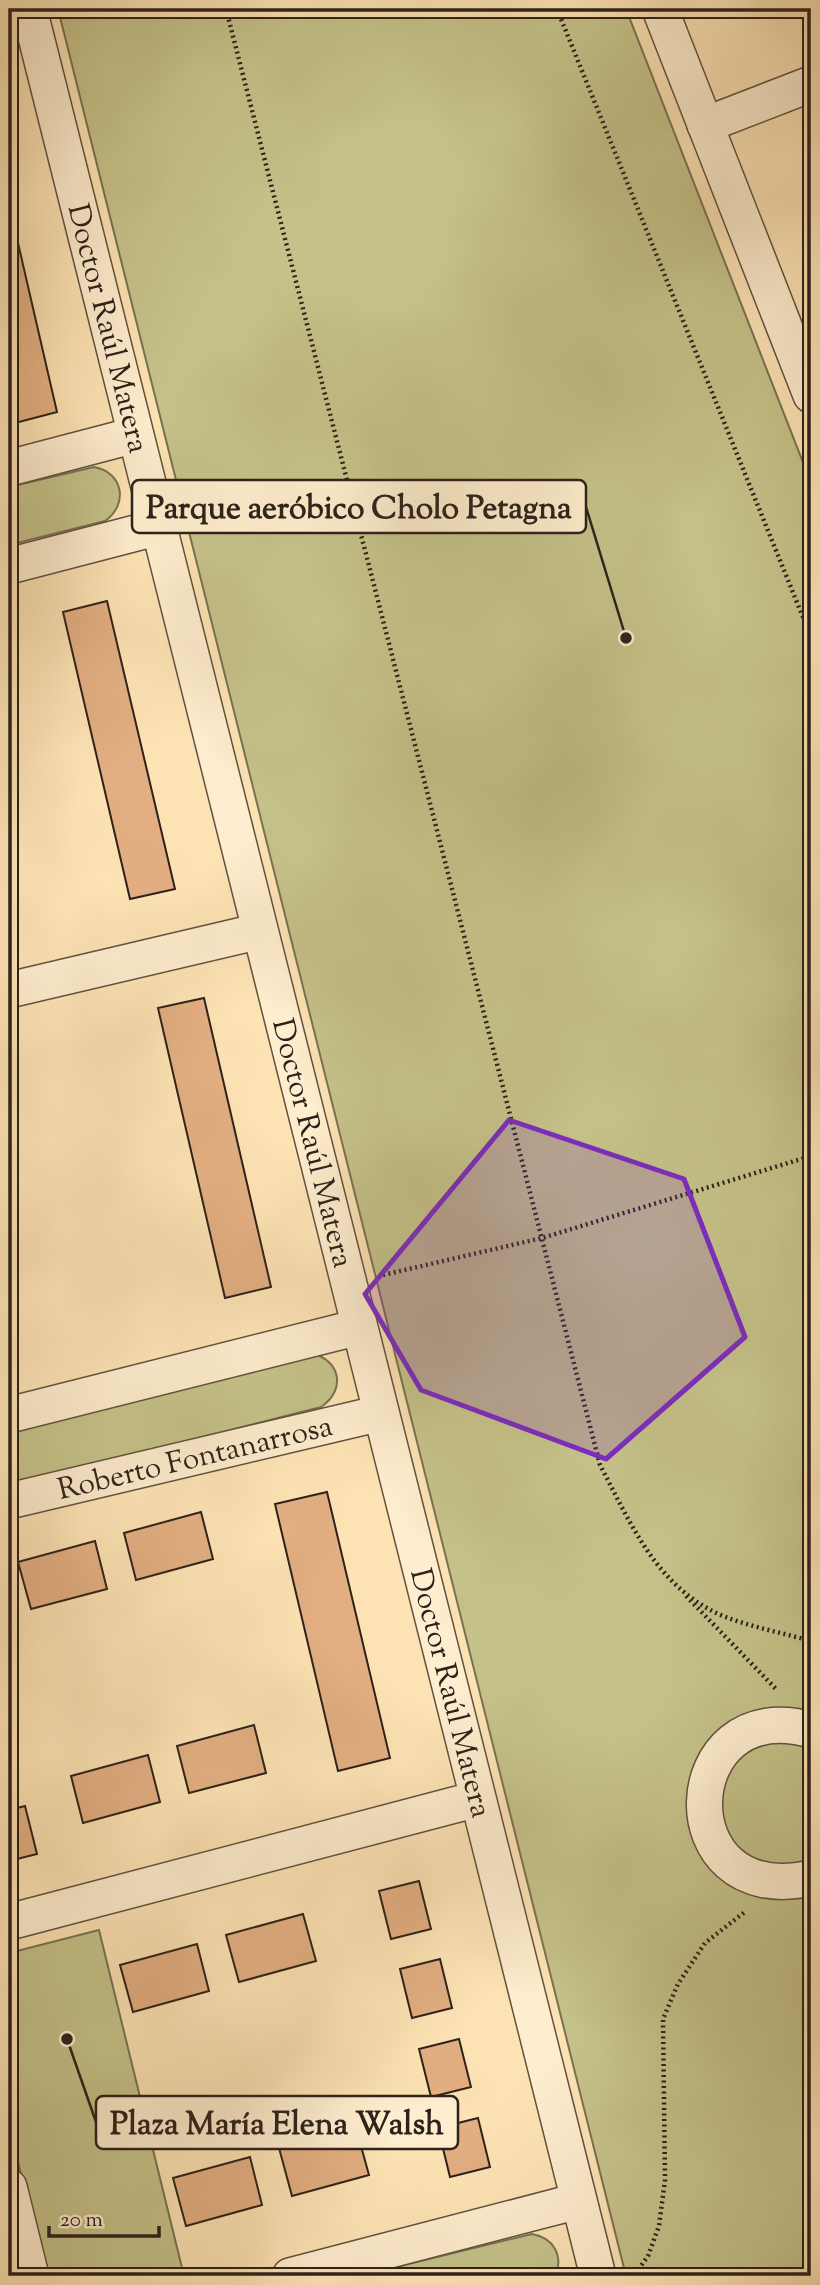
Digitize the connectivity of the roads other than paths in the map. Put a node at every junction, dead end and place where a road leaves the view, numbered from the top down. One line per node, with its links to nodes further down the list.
1 (660, 9): 4 (street)
2 (25, 33): 6 (street, Doctor Raúl Matera)
3 (811, 84): 4 (street)
4 (705, 125): 5 (street)
5 (811, 395)
6 (135, 435): 7 (street); 8 (street, Doctor Raúl Matera)
7 (9, 468)
8 (159, 527): 9 (street); 10 (street, Doctor Raúl Matera)
9 (9, 566)
10 (260, 930): 11 (street); 12 (street, Doctor Raúl Matera)
11 (9, 990)
12 (359, 1326): 13 (street, Doctor Raúl Matera); 14 (street)
13 (381, 1413): 15 (street, Roberto Fontanarrosa); 17 (street, Doctor Raúl Matera)
14 (9, 1415)
15 (9, 1501)
16 (811, 1730): 18 (street)
17 (477, 1799): 19 (street); 21 (street, Doctor Raúl Matera)
18 (799, 1880)
19 (9, 1922)
20 (9, 2187): 22 (street)
21 (578, 2201): 23 (street); 24 (street, Doctor Raúl Matera)
22 (31, 2276)
23 (290, 2276)
24 (597, 2276)

